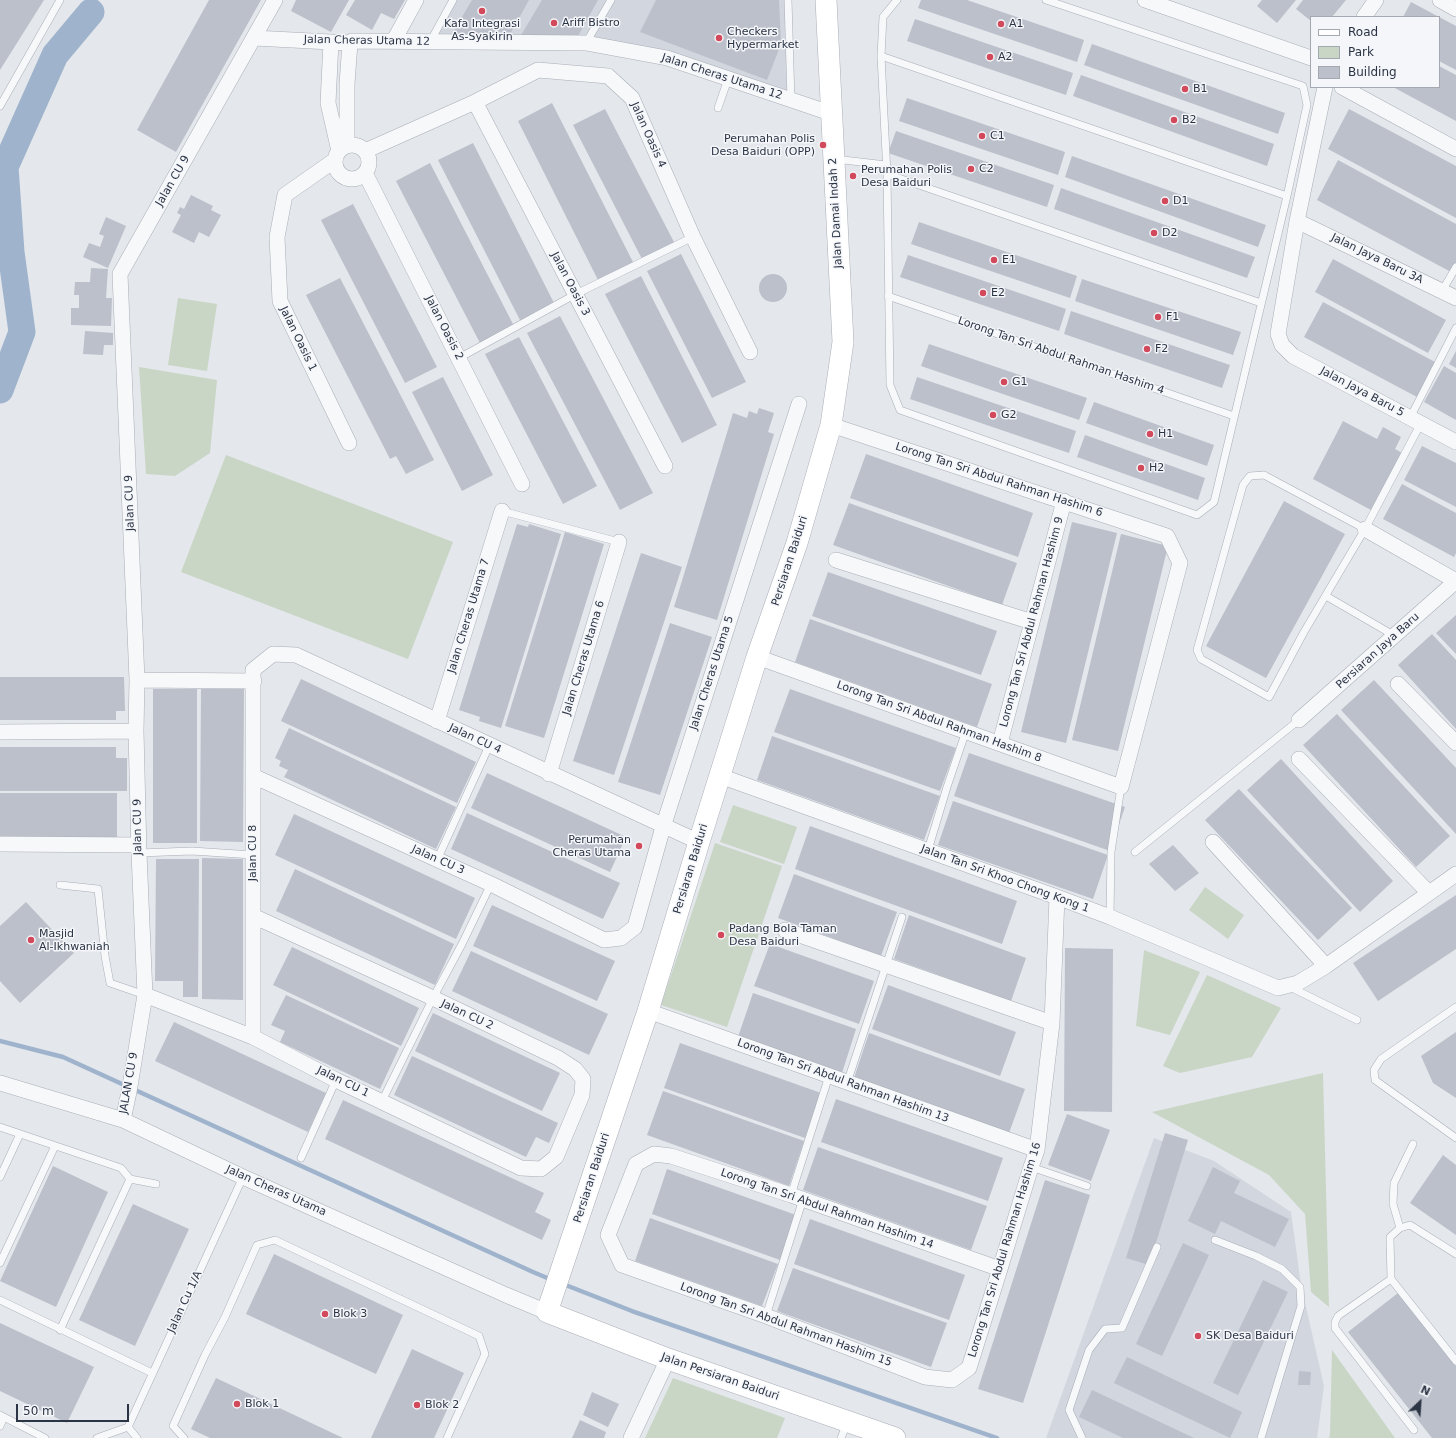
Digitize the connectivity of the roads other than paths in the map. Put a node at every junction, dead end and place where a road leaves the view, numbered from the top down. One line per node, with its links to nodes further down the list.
1 (60, 0): 28 (lane)
2 (275, 0): 15 (street, Jalan CU 9)
3 (416, 0): 17 (street)
4 (453, 0): 18 (lane)
5 (611, 0): 20 (lane)
6 (788, 0): 26 (lane)
7 (826, 0): 30 (street, Jalan Damai Indah 2)
8 (898, 0): 21 (lane)
9 (1046, 0): 38 (lane)
10 (1145, 0): 22 (street)
11 (1376, 0): 14 (street)
12 (1440, 0): 13 (street)
13 (1456, 9)
14 (1365, 16)
15 (254, 38): 16 (street, Jalan Cheras Utama 12); 69 (street, Jalan CU 9)
16 (330, 42): 19 (street, Jalan Cheras Utama 12); 33 (street)
17 (393, 42): 18 (street, Jalan Cheras Utama 12); 19 (street, Jalan Cheras Utama 12)
18 (430, 42): 20 (street, Jalan Cheras Utama 12)
19 (350, 43): 33 (street)
20 (586, 43): 23 (street, Jalan Cheras Utama 12)
21 (881, 56): 35 (lane); 38 (lane)
22 (1310, 58)
23 (728, 78): 26 (street, Jalan Cheras Utama 12); 29 (lane)
24 (1325, 88): 39 (street)
25 (1344, 88): 31 (street)
26 (791, 100): 30 (street, Jalan Cheras Utama 12)
27 (475, 102): 32 (street, Jalan Oasis 4); 40 (street, Jalan Oasis 4); 43 (street, Jalan Oasis 3)
28 (0, 106)
29 (718, 108)
30 (830, 113): 34 (street, Jalan Damai Indah 2)
31 (1456, 149)
32 (364, 151): 33 (street); 36 (street)
33 (340, 152): 36 (street); 55 (street, Jalan Oasis 1)
34 (833, 159): 35 (lane); 53 (street, Jalan Damai Indah 2)
35 (886, 165): 37 (lane)
36 (365, 173): 49 (street, Jalan Oasis 2)
37 (886, 174): 44 (lane); 46 (lane)
38 (1287, 196): 46 (lane)
39 (1297, 221): 42 (street, Jalan Jaya Baru 3A); 52 (street, Jalan Jaya Baru 5)
40 (694, 237): 43 (lane); 48 (street, Jalan Oasis 4)
41 (1456, 266): 42 (lane)
42 (1442, 291): 45 (street, Jalan Jaya Baru 3A)
43 (576, 294): 49 (lane); 56 (street, Jalan Oasis 3)
44 (888, 296): 51 (lane, Lorong Tan Sri Abdul Rahman Hashim 4); 51 (lane)
45 (1456, 298)
46 (1261, 303): 51 (lane)
47 (1456, 328): 52 (lane)
48 (750, 352)
49 (459, 358): 57 (street, Jalan Oasis 2)
50 (799, 404): 84 (street, Jalan Cheras Utama 5)
51 (1234, 416)
52 (1416, 420): 54 (street, Jalan Jaya Baru 5); 60 (lane)
53 (831, 426): 58 (street, Lorong Tan Sri Abdul Rahman Hashim 6); 67 (street, Persiaran Baiduri)
54 (1456, 442)
55 (349, 443)
56 (665, 466)
57 (522, 484)
58 (1064, 501): 65 (street, Lorong Tan Sri Abdul Rahman Hashim 9); 83 (street, Lorong Tan Sri Abdul Rahman Hashim 6)
59 (502, 511): 61 (lane); 72 (street, Jalan Cheras Utama 7)
60 (1365, 529): 63 (street); 64 (lane); 64 (lane)
61 (619, 542): 80 (street, Jalan Cheras Utama 6)
62 (836, 560): 65 (street)
63 (1456, 581): 66 (street, Persiaran Jaya Baru)
64 (1326, 596): 66 (lane)
65 (1032, 622): 76 (street, Lorong Tan Sri Abdul Rahman Hashim 9)
66 (1395, 636): 71 (street, Persiaran Jaya Baru)
67 (758, 657): 74 (street, Lorong Tan Sri Abdul Rahman Hashim 8); 82 (street, Persiaran Baiduri)
68 (254, 676): 69 (street); 72 (street, Jalan CU 4); 81 (street, Jalan CU 8)
69 (137, 680): 73 (street, Jalan CU 9)
70 (1398, 684): 77 (street)
71 (1299, 720): 90 (lane)
72 (437, 721): 78 (street, Jalan CU 4)
73 (136, 731): 75 (street); 88 (street, Jalan CU 9)
74 (966, 731): 76 (street, Lorong Tan Sri Abdul Rahman Hashim 8); 89 (lane)
75 (0, 732)
76 (1000, 743): 83 (street, Lorong Tan Sri Abdul Rahman Hashim 8)
77 (1456, 743)
78 (489, 746): 80 (street, Jalan CU 4); 92 (lane)
79 (1299, 759): 96 (street)
80 (549, 774): 84 (street, Jalan CU 4)
81 (253, 776): 91 (street, Jalan CU 8); 92 (street, Jalan CU 3)
82 (720, 776): 85 (street, Persiaran Baiduri); 89 (street, Jalan Tan Sri Khoo Chong Kong 1)
83 (1121, 787): 100 (lane)
84 (663, 827): 85 (street, Jalan CU 4); 102 (street, Jalan Cheras Utama 5)
85 (698, 842): 109 (street, Persiaran Baiduri)
86 (1213, 842): 104 (street)
87 (0, 844): 88 (street)
88 (139, 849): 91 (lane); 106 (street, Jalan CU 9)
89 (928, 850): 97 (street, Jalan Tan Sri Khoo Chong Kong 1)
90 (1135, 852)
91 (253, 855): 98 (street, Jalan CU 8)
92 (437, 860): 94 (street, Jalan CU 3)
93 (1456, 874): 96 (street)
94 (491, 884): 102 (street, Jalan CU 3); 107 (lane)
95 (60, 885): 106 (lane)
96 (1429, 894): 104 (street)
97 (1057, 897): 100 (street, Jalan Tan Sri Khoo Chong Kong 1); 111 (street, Lorong Tan Sri Abdul Rahman Hashim 16)
98 (253, 916): 107 (street, Jalan CU 2); 112 (street, Jalan CU 8)
99 (902, 917): 103 (lane)
100 (1110, 917): 105 (street, Jalan Tan Sri Khoo Chong Kong 1)
101 (785, 930): 103 (street)
102 (622, 938)
103 (886, 965): 111 (street); 117 (lane)
104 (1326, 966): 105 (street)
105 (1288, 986): 110 (lane)
106 (145, 995): 112 (street, Jalan CU 1); 113 (street, Jalan CU 9)
107 (433, 998): 118 (lane); 128 (street, Jalan CU 2)
108 (1456, 1007): 122 (lane)
109 (648, 1011): 114 (street, Lorong Tan Sri Abdul Rahman Hashim 13); 144 (street, Persiaran Baiduri)
110 (1356, 1020)
111 (1052, 1024): 125 (street, Lorong Tan Sri Abdul Rahman Hashim 16)
112 (253, 1037): 115 (street, Jalan CU 1)
113 (136, 1046): 119 (street, JALAN CU 9)
114 (829, 1076): 117 (street, Lorong Tan Sri Abdul Rahman Hashim 13); 134 (lane)
115 (336, 1080): 118 (street, Jalan CU 1); 126 (lane)
116 (0, 1083): 119 (street, Jalan Cheras Utama)
117 (847, 1083): 125 (street, Lorong Tan Sri Abdul Rahman Hashim 13)
118 (382, 1101): 128 (street, Jalan CU 1)
119 (122, 1120): 130 (street, Jalan Cheras Utama)
120 (0, 1127): 121 (lane)
121 (20, 1134): 124 (lane); 129 (lane)
122 (1456, 1138)
123 (1413, 1144): 135 (lane)
124 (55, 1146): 131 (lane); 139 (lane)
125 (1037, 1150): 127 (street, Lorong Tan Sri Abdul Rahman Hashim 16)
126 (301, 1158)
127 (1031, 1167): 133 (lane); 141 (street, Lorong Tan Sri Abdul Rahman Hashim 16)
128 (541, 1169)
129 (0, 1177)
130 (243, 1177): 144 (street, Jalan Cheras Utama); 149 (lane, Jalan Cu 1/A)
131 (130, 1179): 132 (lane); 146 (lane)
132 (156, 1184)
133 (1087, 1186)
134 (797, 1197): 140 (street, Lorong Tan Sri Abdul Rahman Hashim 14); 141 (street, Lorong Tan Sri Abdul Rahman Hashim 14); 145 (lane)
135 (1400, 1228): 138 (lane); 142 (lane)
136 (1215, 1240): 164 (lane)
137 (1157, 1247): 163 (lane)
138 (1456, 1254)
139 (0, 1263)
140 (622, 1265): 145 (street, Lorong Tan Sri Abdul Rahman Hashim 15)
141 (1000, 1269): 150 (street, Lorong Tan Sri Abdul Rahman Hashim 16)
142 (1391, 1279): 148 (lane); 155 (lane)
143 (0, 1300): 146 (lane)
144 (547, 1312): 147 (street, Jalan Persiaran Baiduri)
145 (766, 1316): 150 (street, Lorong Tan Sri Abdul Rahman Hashim 15)
146 (60, 1330): 149 (lane)
147 (668, 1359): 154 (street, Jalan Persiaran Baiduri); 161 (street)
148 (1456, 1361)
149 (152, 1373): 153 (lane, Jalan Cu 1/A)
150 (952, 1380)
151 (2, 1416): 152 (lane); 156 (lane)
152 (0, 1426)
153 (128, 1427): 157 (lane); 158 (lane)
154 (844, 1430): 162 (street, Jalan Persiaran Baiduri)
155 (1414, 1430)
156 (45, 1438)
157 (97, 1438)
158 (137, 1438)
159 (184, 1438): 160 (lane)
160 (447, 1438)
161 (631, 1438)
162 (894, 1438)
163 (1082, 1438)
164 (1261, 1438)

